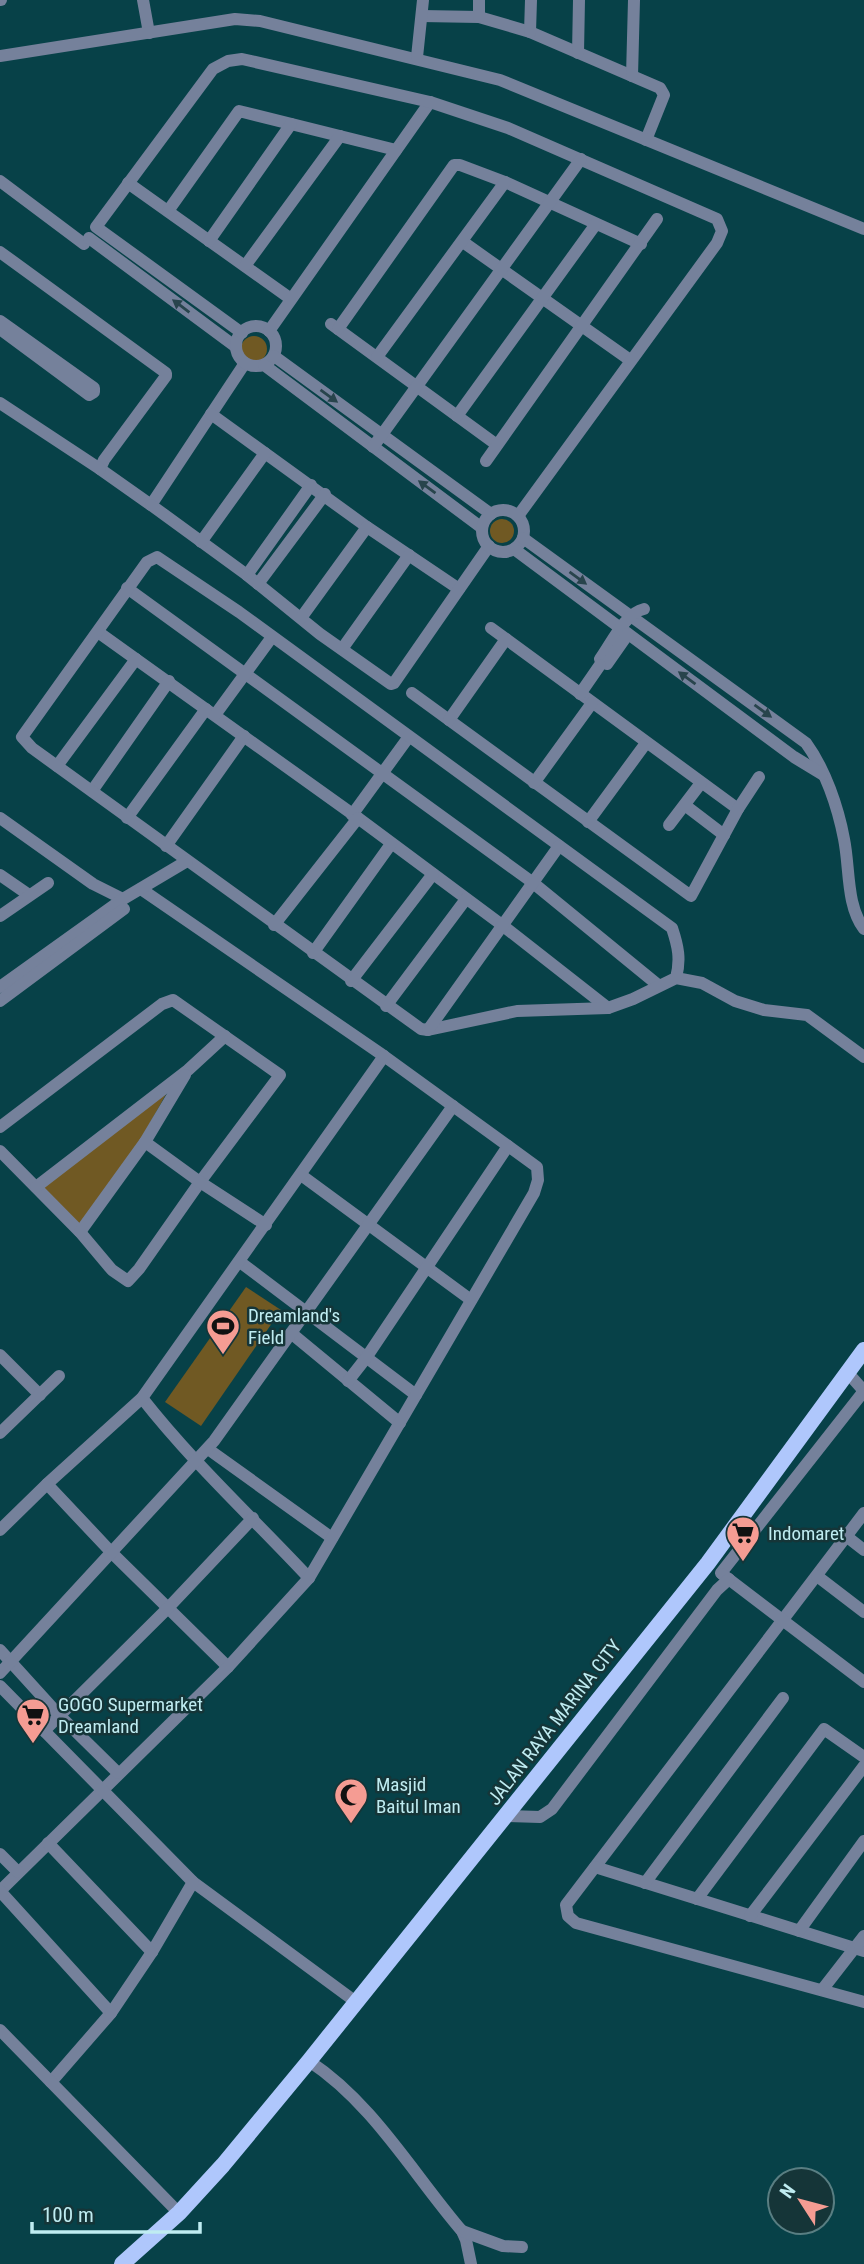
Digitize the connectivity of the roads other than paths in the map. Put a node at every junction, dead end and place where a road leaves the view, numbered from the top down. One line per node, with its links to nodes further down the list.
1 (143, 0): 10 (street)
2 (424, 0): 7 (street)
3 (479, 0): 8 (street)
4 (531, 0): 9 (street)
5 (579, 0): 11 (street)
6 (634, 0): 14 (street)
7 (422, 16): 8 (street); 13 (street)
8 (479, 17): 9 (street)
9 (530, 32): 11 (street)
10 (149, 33): 12 (street); 13 (street)
11 (578, 53): 14 (street)
12 (0, 56)
13 (417, 57): 18 (street)
14 (632, 76): 18 (street)
15 (430, 102): 19 (street); 20 (street); 23 (street)
16 (291, 124): 17 (street); 25 (street); 30 (street)
17 (340, 136): 19 (street); 34 (street)
18 (646, 141): 28 (street)
19 (396, 150): 36 (street)
20 (581, 159): 24 (street); 46 (street)
21 (0, 181): 29 (street)
22 (505, 182): 24 (street); 31 (street); 44 (street)
23 (128, 183): 25 (street); 29 (street)
24 (550, 203): 27 (street); 35 (street)
25 (167, 211): 30 (street)
26 (657, 219): 32 (street)
27 (596, 224): 32 (street); 37 (street)
28 (864, 229)
29 (90, 236): 42 (street); 43 (street, one-way to 29)
30 (209, 241): 34 (street)
31 (463, 242): 35 (street); 44 (street)
32 (641, 244): 39 (street)
33 (0, 252): 57 (street)
34 (245, 266): 36 (street)
35 (501, 269): 37 (street); 48 (street)
36 (291, 299): 41 (street)
37 (543, 299): 39 (street); 51 (street)
38 (0, 321): 40 (street)
39 (581, 326): 46 (street); 53 (street)
40 (0, 329)
41 (268, 331): 42 (street); 45 (street)
42 (242, 332): 43 (street)
43 (236, 347): 47 (street)
44 (377, 357): 48 (street)
45 (269, 360): 47 (street); 52 (street, one-way to 52); 54 (street)
46 (630, 360): 62 (street)
47 (245, 363): 50 (street)
48 (416, 385): 51 (street); 52 (street)
49 (0, 403): 57 (street)
50 (211, 414): 55 (street); 60 (street)
51 (457, 416): 53 (street)
52 (383, 435): 54 (street); 61 (street)
53 (496, 445): 56 (street)
54 (373, 447): 64 (street, one-way to 54)
55 (265, 453): 58 (street); 66 (street)
56 (486, 461)
57 (100, 469): 60 (street)
58 (311, 485): 59 (street); 70 (street)
59 (325, 494): 63 (street); 71 (street)
60 (151, 505): 66 (street)
61 (492, 514): 62 (street); 64 (street)
62 (518, 516): 65 (street)
63 (367, 527): 69 (street); 76 (street)
64 (482, 527): 67 (street)
65 (523, 538): 68 (street); 75 (street, one-way to 75)
66 (201, 542): 70 (street)
67 (489, 546): 68 (street); 73 (street)
68 (514, 549): 79 (street)
69 (409, 555): 73 (street); 82 (street)
70 (247, 575): 71 (street)
71 (258, 584): 76 (street)
72 (127, 588): 78 (street); 80 (street); 84 (street)
73 (459, 589): 82 (street)
74 (644, 609): 75 (street)
75 (631, 616): 79 (street); 91 (street, one-way to 91)
76 (301, 618): 82 (street)
77 (491, 628): 81 (street)
78 (98, 632): 83 (street); 96 (street)
79 (624, 632): 87 (street); 95 (street, one-way to 79)
80 (272, 637): 84 (street); 93 (street)
81 (506, 639): 87 (street); 90 (street)
82 (342, 649)
83 (136, 659): 85 (street); 96 (street)
84 (245, 674): 89 (street); 97 (street)
85 (169, 681): 89 (street); 102 (street)
86 (412, 693): 90 (street)
87 (580, 694): 88 (street)
88 (592, 703): 94 (street); 100 (street)
89 (210, 712): 92 (street); 107 (street)
90 (449, 720): 100 (street)
91 (790, 731): 95 (street); 98 (street)
92 (244, 736): 105 (street); 112 (street)
93 (408, 738): 97 (street); 113 (street)
94 (646, 743): 101 (street); 108 (street)
95 (780, 747): 98 (street)
96 (57, 766): 102 (street)
97 (383, 774): 105 (street); 117 (street)
98 (822, 774): 126 (street)
99 (759, 777): 104 (street)
100 (534, 783): 108 (street)
101 (701, 783): 103 (street); 104 (street)
102 (92, 791): 107 (street)
103 (686, 806): 109 (street); 110 (street)
104 (738, 809): 110 (street)
105 (355, 816): 111 (street); 124 (street)
106 (0, 818): 122 (street)
107 (127, 818): 112 (street)
108 (588, 822): 110 (street)
109 (670, 825)
110 (724, 835)
111 (391, 844): 115 (street); 127 (street)
112 (166, 846): 114 (street)
113 (559, 846): 117 (street); 128 (street)
114 (187, 860): 119 (street); 124 (street)
115 (433, 874): 121 (street); 129 (street)
116 (0, 875): 120 (street)
117 (532, 882): 125 (street); 130 (street)
118 (48, 883): 120 (street)
119 (144, 890): 122 (street); 132 (street); 137 (street)
120 (29, 895): 123 (street)
121 (466, 899): 125 (street); 133 (street)
122 (123, 900): 131 (street)
123 (0, 916)
124 (274, 925): 127 (street)
125 (502, 925): 134 (street); 135 (street)
126 (864, 929)
127 (313, 953): 129 (street)
128 (676, 978): 130 (street); 138 (street)
129 (351, 981): 133 (street)
130 (658, 985): 134 (street)
131 (0, 987)
132 (0, 1001)
133 (386, 1006): 135 (street)
134 (608, 1008): 135 (street)
135 (428, 1030)
136 (225, 1036): 139 (street); 141 (street); 146 (street)
137 (384, 1056): 140 (street); 145 (street)
138 (864, 1057)
139 (188, 1070): 142 (street); 147 (street)
140 (453, 1106): 143 (street); 148 (street)
141 (0, 1127)
142 (145, 1142): 146 (street); 150 (street)
143 (508, 1146): 152 (street); 153 (street)
144 (0, 1151): 147 (street)
145 (301, 1175): 148 (street); 149 (street)
146 (200, 1182): 149 (street); 150 (street)
147 (36, 1187): 150 (street)
148 (369, 1224): 152 (street); 154 (street)
149 (266, 1225): 151 (street)
150 (80, 1232)
151 (240, 1262): 154 (street); 164 (street)
152 (426, 1266): 153 (street); 158 (street)
153 (471, 1300): 163 (street)
154 (307, 1311): 155 (street); 158 (street)
155 (291, 1334): 161 (street); 167 (street)
156 (864, 1350): 159 (main road, JALAN RAYA MARINA CITY)
157 (0, 1355): 162 (street)
158 (366, 1358): 161 (street); 163 (street)
159 (848, 1373): 177 (main road, JALAN RAYA MARINA CITY); 177 (street)
160 (59, 1376): 162 (street)
161 (348, 1381): 165 (street)
162 (40, 1395): 166 (street)
163 (416, 1395): 165 (street)
164 (142, 1398): 168 (street); 169 (street)
165 (400, 1423): 174 (street)
166 (0, 1433)
167 (208, 1448): 168 (street); 174 (street)
168 (196, 1462): 171 (street); 176 (street)
169 (47, 1484): 172 (street); 176 (street)
170 (864, 1513): 173 (street)
171 (253, 1518): 179 (street); 180 (street)
172 (0, 1530)
173 (846, 1536): 175 (street); 178 (street)
174 (332, 1538): 179 (street)
175 (864, 1550)
176 (111, 1552): 180 (street); 184 (street)
177 (719, 1572): 182 (street); 196 (main road, JALAN RAYA MARINA CITY); 196 (street)
178 (817, 1576): 181 (street); 182 (street)
179 (309, 1578): 185 (street)
180 (168, 1608): 185 (street); 190 (street)
181 (864, 1612)
182 (784, 1620): 187 (street); 200 (street)
183 (0, 1650): 184 (street)
184 (10, 1662): 186 (street); 190 (street)
185 (228, 1667): 194 (street)
186 (0, 1673)
187 (864, 1682)
188 (0, 1686): 191 (street)
189 (783, 1698): 203 (street)
190 (60, 1716): 191 (street); 194 (street)
191 (44, 1731): 195 (street)
192 (864, 1757): 205 (street)
193 (864, 1766): 206 (street)
194 (118, 1773): 195 (street)
195 (102, 1788): 198 (street); 202 (street)
196 (506, 1816): 212 (main road, JALAN RAYA MARINA CITY)
197 (864, 1841): 207 (street)
198 (48, 1843): 201 (street); 210 (street)
199 (0, 1854): 201 (street)
200 (595, 1867): 203 (street); 211 (street)
201 (18, 1872): 204 (street)
202 (192, 1882): 210 (street); 212 (street)
203 (645, 1883): 205 (street)
204 (0, 1891): 214 (street)
205 (697, 1899): 206 (street)
206 (750, 1916): 207 (street)
207 (799, 1931): 209 (street)
208 (864, 1936): 209 (street)
209 (859, 1949): 211 (street)
210 (152, 1952): 214 (street)
211 (822, 1990): 213 (street)
212 (356, 2002): 216 (main road, JALAN RAYA MARINA CITY)
213 (864, 2002)
214 (111, 2013): 217 (street)
215 (0, 2030): 217 (street)
216 (309, 2061): 218 (main road, JALAN RAYA MARINA CITY); 219 (street)
217 (51, 2082): 218 (street)
218 (179, 2213): 221 (main road, JALAN RAYA MARINA CITY)
219 (462, 2231): 220 (street); 222 (street)
220 (522, 2247)
221 (122, 2264)
222 (471, 2264)

